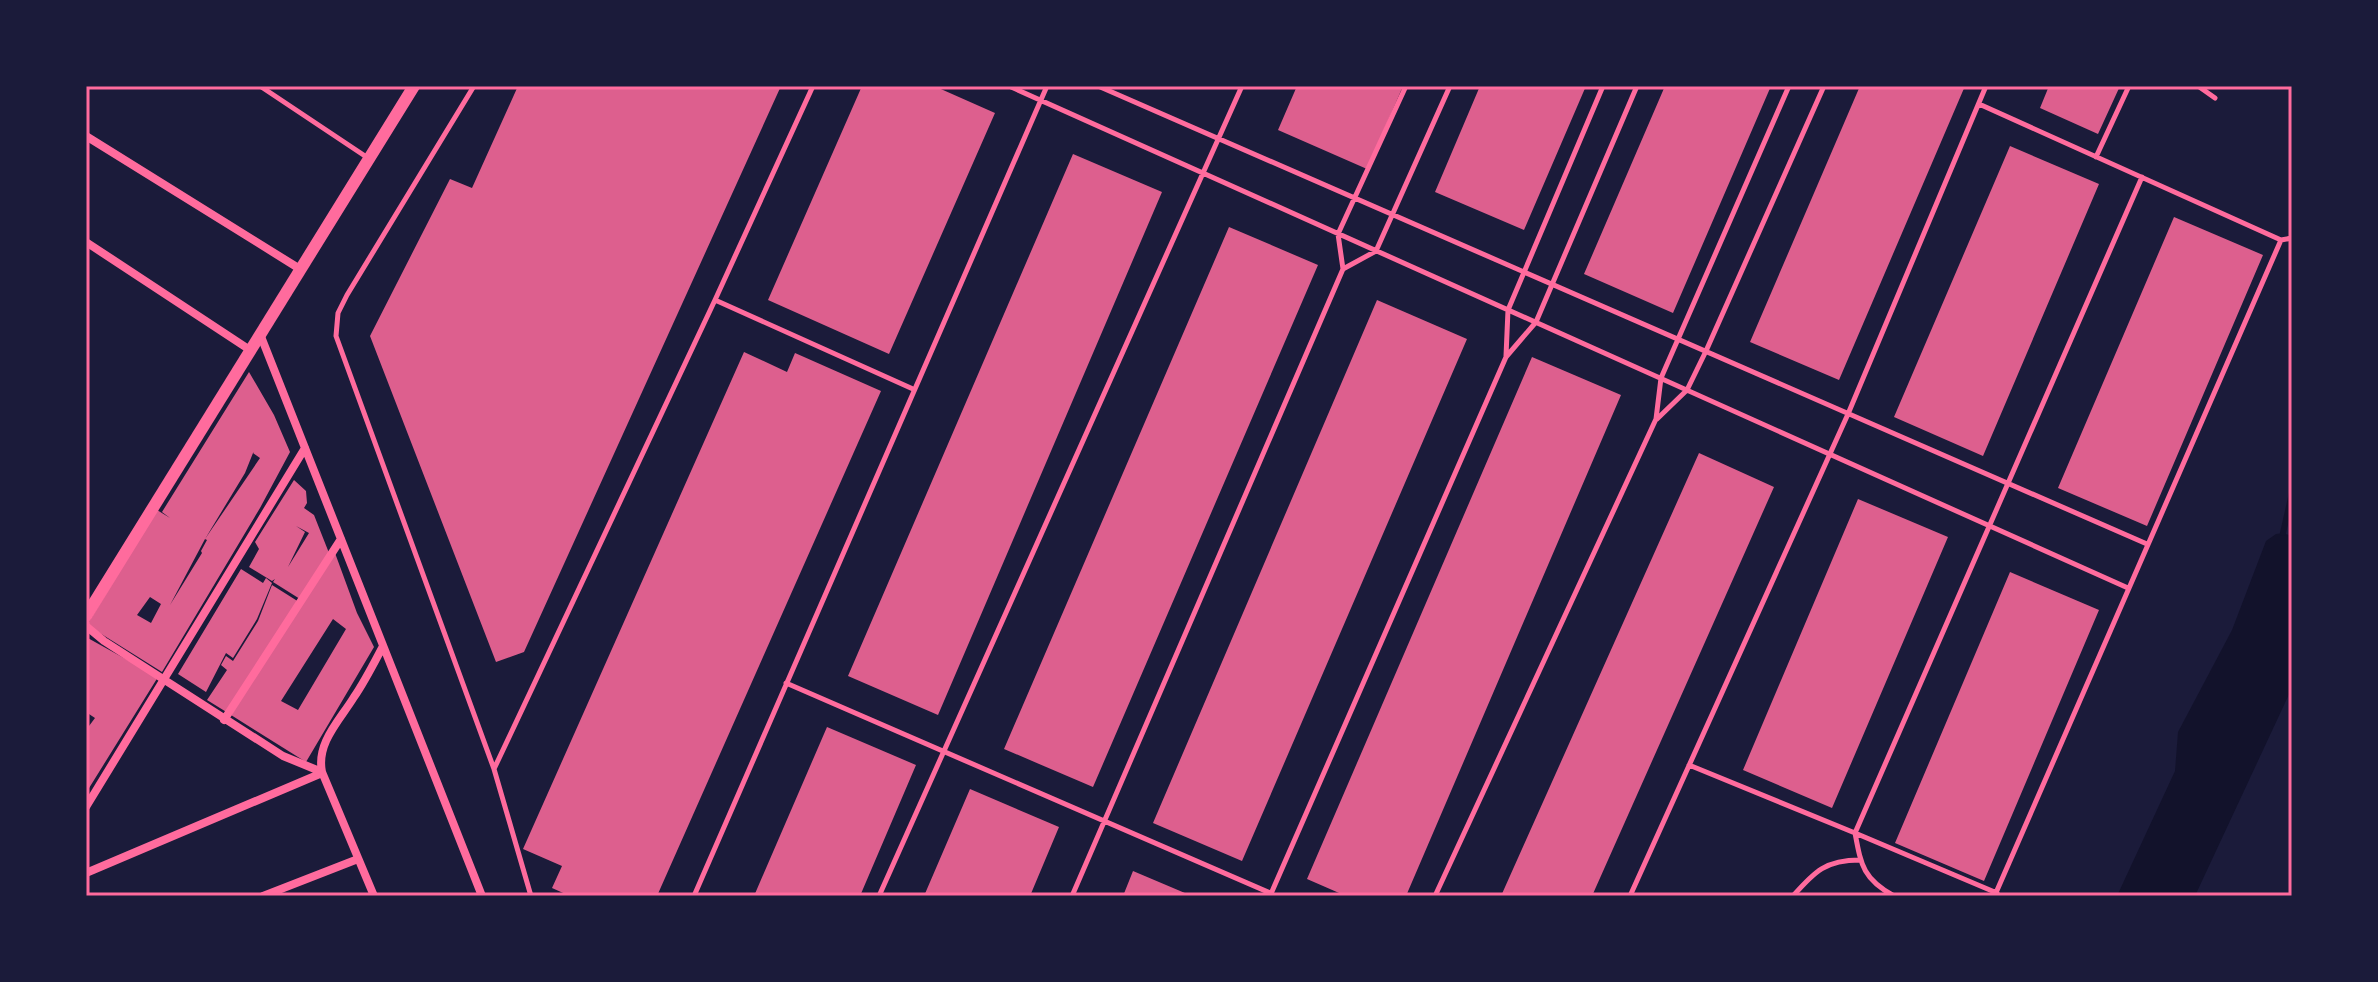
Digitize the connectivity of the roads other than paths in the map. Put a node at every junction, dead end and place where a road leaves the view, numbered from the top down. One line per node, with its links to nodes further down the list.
1 (260, 86): 24 (lane)
2 (414, 86): 24 (street)
3 (474, 86): 68 (lane)
4 (813, 86): 38 (lane)
5 (1009, 86): 19 (lane)
6 (1047, 86): 19 (lane)
7 (1098, 86): 22 (lane)
8 (1242, 86): 22 (lane)
9 (1406, 86): 27 (lane)
10 (1450, 86): 28 (lane)
11 (1603, 86): 36 (lane)
12 (1637, 86): 37 (lane)
13 (1789, 86): 42 (lane)
14 (1824, 86): 44 (lane)
15 (1986, 86): 20 (lane)
16 (2129, 86): 23 (lane)
17 (2198, 86): 18 (lane)
18 (2215, 98)
19 (1042, 101): 25 (lane); 47 (lane)
20 (1979, 104): 23 (lane); 49 (lane)
21 (86, 136): 34 (street)
22 (1218, 138): 25 (lane); 27 (lane)
23 (2096, 157): 26 (lane)
24 (369, 159): 34 (street)
25 (1203, 173): 29 (lane); 66 (lane)
26 (2142, 177): 31 (lane); 53 (lane)
27 (1356, 198): 28 (lane); 29 (lane)
28 (1393, 214): 33 (lane); 36 (lane)
29 (1338, 234): 33 (lane); 35 (lane)
30 (2292, 238): 31 (lane)
31 (2281, 240): 56 (lane)
32 (86, 242): 43 (street)
33 (1376, 251): 35 (lane); 39 (lane)
34 (300, 269): 41 (street)
35 (1343, 269): 71 (lane)
36 (1525, 272): 37 (lane); 39 (lane)
37 (1554, 285): 40 (lane); 42 (lane)
38 (715, 300): 47 (lane); 68 (lane)
39 (1508, 310): 40 (lane); 45 (lane)
40 (1536, 322): 45 (lane); 46 (lane)
41 (260, 334): 43 (street); 51 (street)
42 (1678, 339): 44 (lane); 46 (lane)
43 (250, 350): 58 (street)
44 (1706, 351): 48 (lane); 49 (lane)
45 (1506, 357): 77 (lane)
46 (1661, 378): 48 (lane); 50 (lane)
47 (913, 389): 64 (lane)
48 (1687, 390): 50 (lane); 52 (lane)
49 (1848, 414): 52 (lane); 53 (lane)
50 (1656, 419): 85 (lane)
51 (305, 448): 55 (street); 63 (street)
52 (1830, 454): 54 (lane); 67 (lane)
53 (2008, 483): 54 (lane); 56 (lane)
54 (1990, 526): 57 (lane); 72 (lane)
55 (341, 539): 62 (street); 65 (street)
56 (2147, 544): 57 (lane)
57 (2128, 588): 76 (lane)
58 (86, 616)
59 (86, 626): 61 (street)
60 (86, 635): 61 (street)
61 (104, 641): 63 (street)
62 (383, 646): 69 (street); 80 (street)
63 (164, 677): 65 (street); 70 (street)
64 (786, 683): 66 (lane); 82 (lane)
65 (224, 720): 69 (street)
66 (944, 752): 71 (lane); 83 (lane)
67 (1689, 765): 72 (lane); 86 (lane)
68 (494, 769): 81 (lane)
69 (322, 772): 73 (street); 75 (street)
70 (86, 807)
71 (1106, 822): 77 (lane); 84 (lane)
72 (1855, 833): 74 (lane); 76 (lane)
73 (358, 859): 78 (street); 79 (street)
74 (1860, 860): 87 (lane); 88 (lane)
75 (86, 873)
76 (1996, 894)
77 (1273, 895)
78 (263, 896)
79 (374, 896)
80 (482, 896)
81 (531, 896)
82 (694, 896)
83 (879, 896)
84 (1072, 896)
85 (1435, 896)
86 (1630, 896)
87 (1793, 896)
88 (1894, 896)

